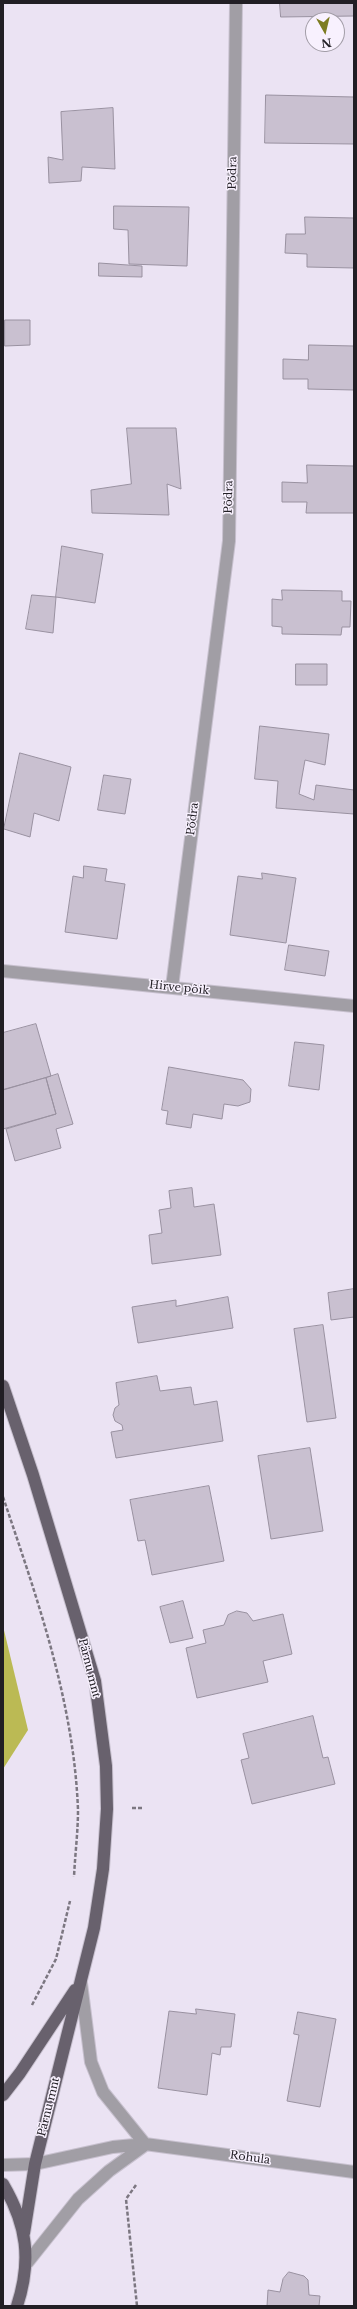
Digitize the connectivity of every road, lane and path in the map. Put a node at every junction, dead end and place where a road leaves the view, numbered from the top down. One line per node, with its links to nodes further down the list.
1 (236, 3): 3 (street, Põdra)
2 (3, 971): 3 (street, Hirve põik)
3 (172, 987): 4 (street, Hirve põik)
4 (354, 1006)
5 (3, 1386): 9 (main road, Pärnu mnt)
6 (3, 1497): 7 (path)
7 (74, 1880)
8 (71, 1895): 10 (path)
9 (81, 1983): 11 (main road, Pärnu mnt); 12 (street); 13 (main road, Pärnu mnt)
10 (31, 2007)
11 (3, 2095)
12 (145, 2144): 13 (street, Rohula); 15 (street, Rohula); 19 (street)
13 (35, 2164): 14 (street, Rohula); 18 (main road, Pärnu mnt)
14 (3, 2165)
15 (354, 2172)
16 (139, 2181): 21 (path)
17 (3, 2184): 18 (main road)
18 (24, 2233): 19 (main road)
19 (26, 2263): 20 (main road)
20 (17, 2306)
21 (137, 2306)

